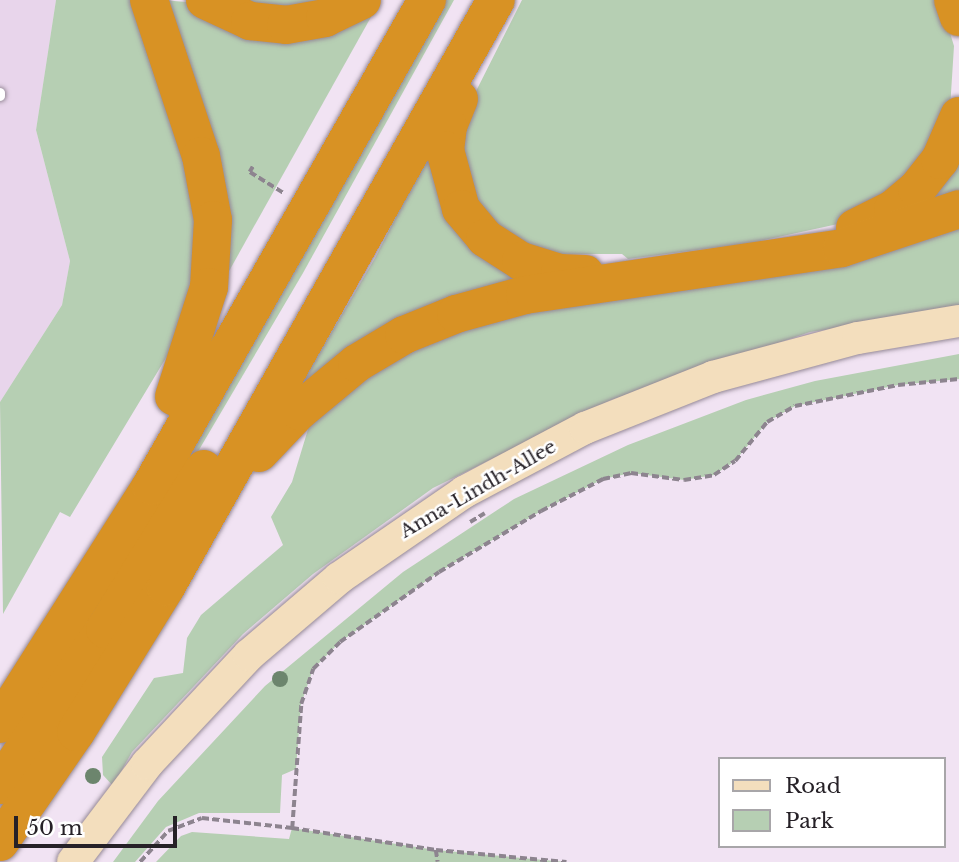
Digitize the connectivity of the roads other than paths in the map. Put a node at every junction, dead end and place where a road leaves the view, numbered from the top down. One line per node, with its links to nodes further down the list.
1 (149, 0): 14 (highway)
2 (205, 0): 3 (highway)
3 (362, 0)
4 (399, 0): 14 (highway)
5 (427, 0): 17 (highway)
6 (467, 0): 18 (highway)
7 (496, 0): 15 (highway)
8 (504, 0): 11 (highway)
9 (953, 0): 10 (highway)
10 (959, 18)
11 (959, 116)
12 (959, 209): 15 (highway)
13 (959, 321): 20 (main road, Anna-Lindh-Allee)
14 (174, 397): 16 (highway)
15 (166, 587): 19 (highway)
16 (0, 681)
17 (0, 724)
18 (0, 785)
19 (0, 842)
20 (73, 862)

